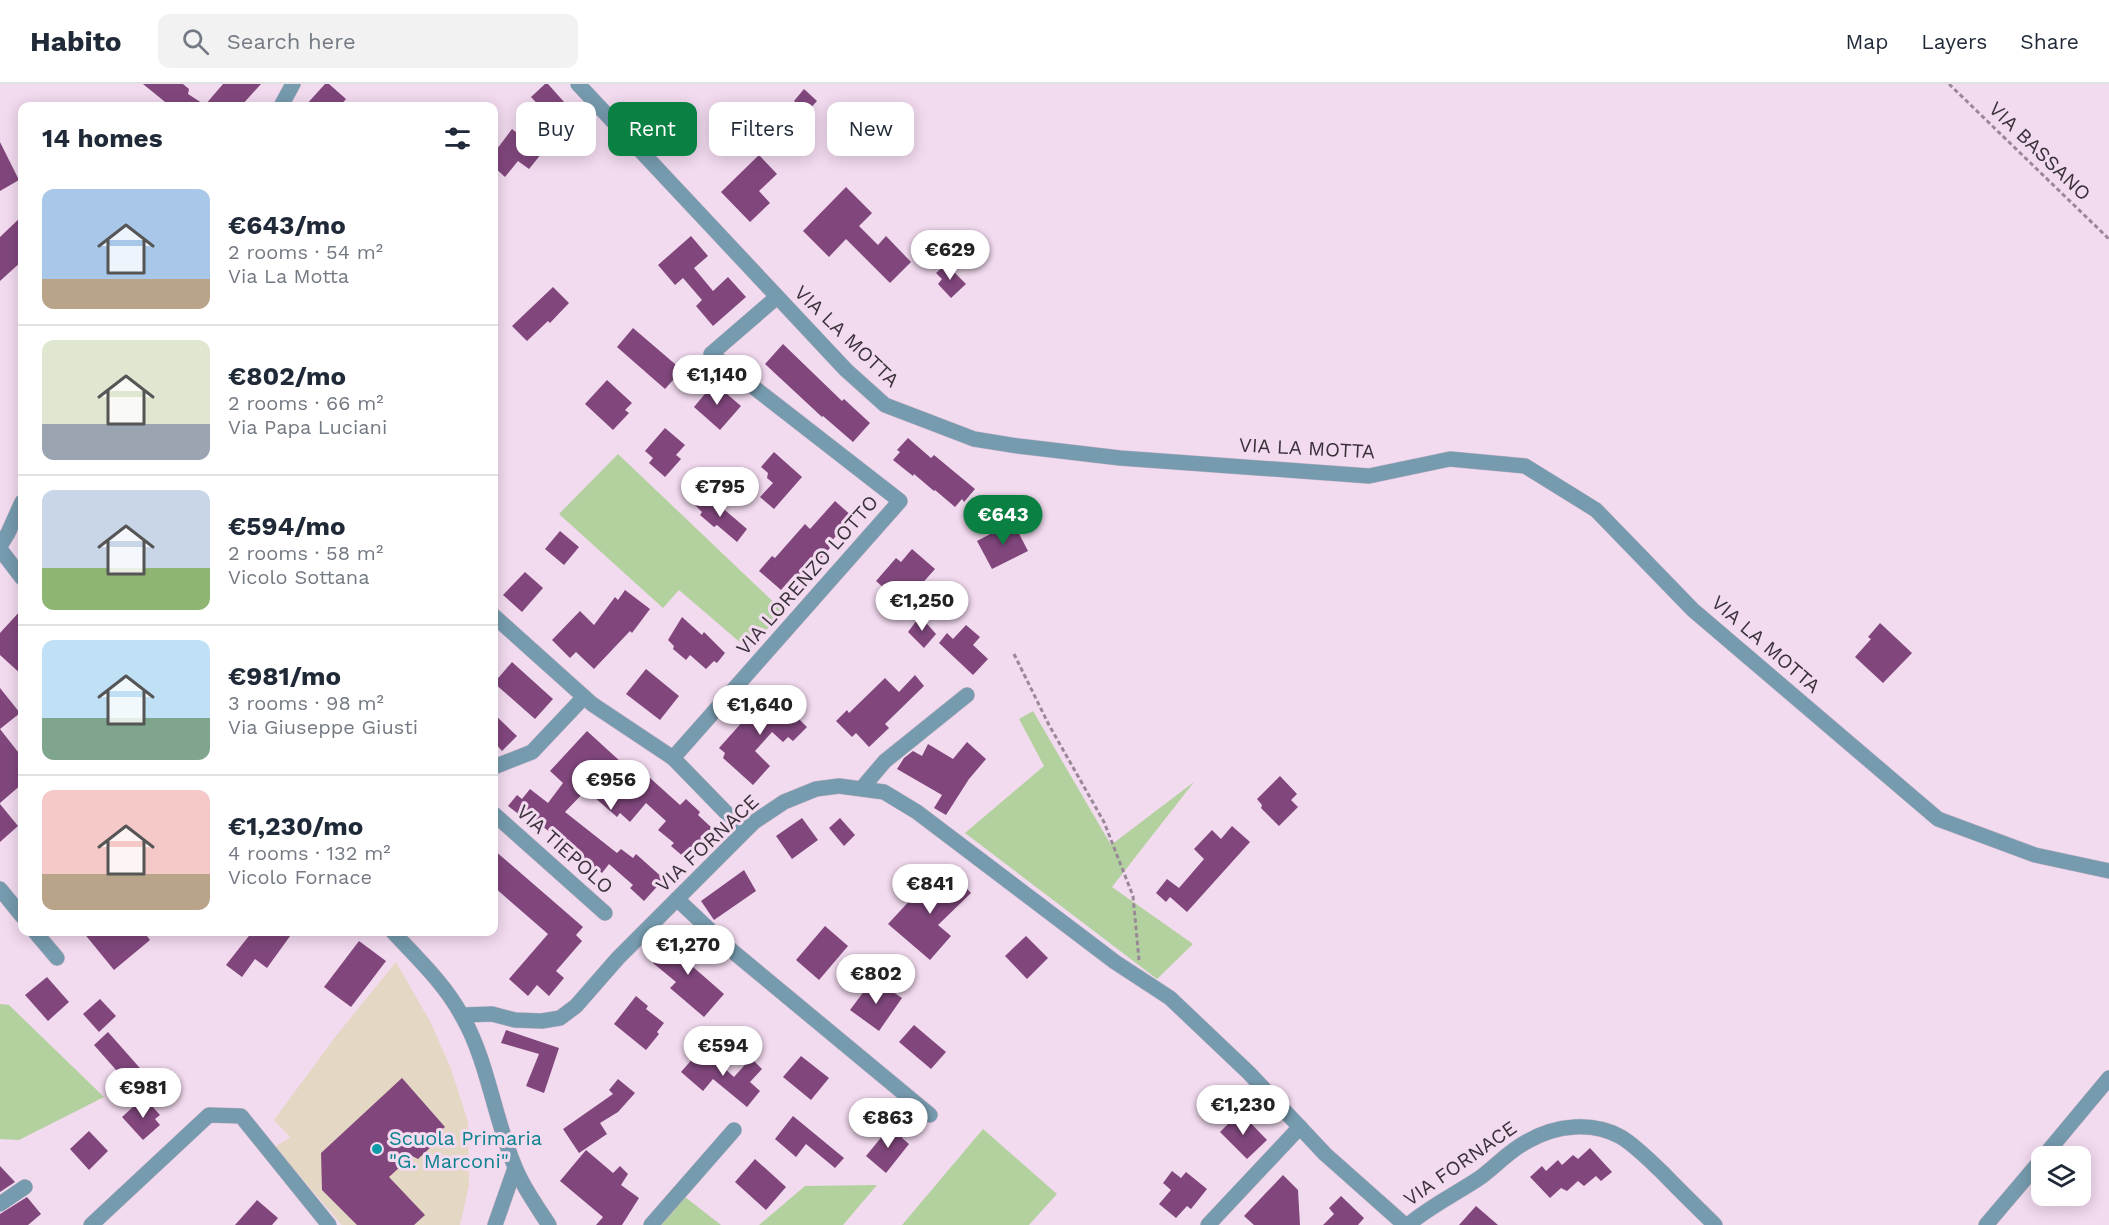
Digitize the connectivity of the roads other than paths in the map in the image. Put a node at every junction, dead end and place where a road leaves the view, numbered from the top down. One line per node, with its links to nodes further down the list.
1 (293, 84): 3 (street)
2 (578, 84): 4 (street, VIA LA MOTTA)
3 (283, 102)
4 (777, 297): 11 (street, VIA LORENZO LOTTO); 16 (street, VIA LA MOTTA)
5 (18, 511): 6 (street)
6 (0, 548): 7 (street)
7 (18, 573)
8 (498, 620): 10 (street)
9 (967, 695): 13 (street)
10 (584, 697): 11 (street); 12 (street)
11 (673, 758): 15 (street)
12 (498, 765)
13 (862, 788): 15 (street, VIA FORNACE); 27 (street, VIA FORNACE)
14 (498, 818): 20 (street, VIA TIEPOLO)
15 (744, 831): 18 (street, VIA FORNACE)
16 (2109, 871)
17 (0, 889): 19 (street)
18 (677, 899): 24 (street, VIA FORNACE); 26 (street)
19 (18, 911)
20 (605, 913)
21 (38, 936): 23 (street)
22 (397, 936): 24 (street)
23 (57, 958)
24 (462, 1015): 30 (street)
25 (2109, 1078): 29 (street)
26 (930, 1115)
27 (1300, 1127): 39 (street); 40 (street, VIA FORNACE)
28 (734, 1130): 38 (street)
29 (2053, 1146)
30 (516, 1168): 36 (street); 37 (street)
31 (2031, 1172): 42 (street)
32 (25, 1187): 33 (street)
33 (0, 1204)
34 (91, 1225): 35 (street)
35 (329, 1225)
36 (495, 1225)
37 (549, 1225)
38 (651, 1225)
39 (1208, 1225)
40 (1407, 1225): 41 (street, VIA FORNACE)
41 (1715, 1225)
42 (1986, 1225)

